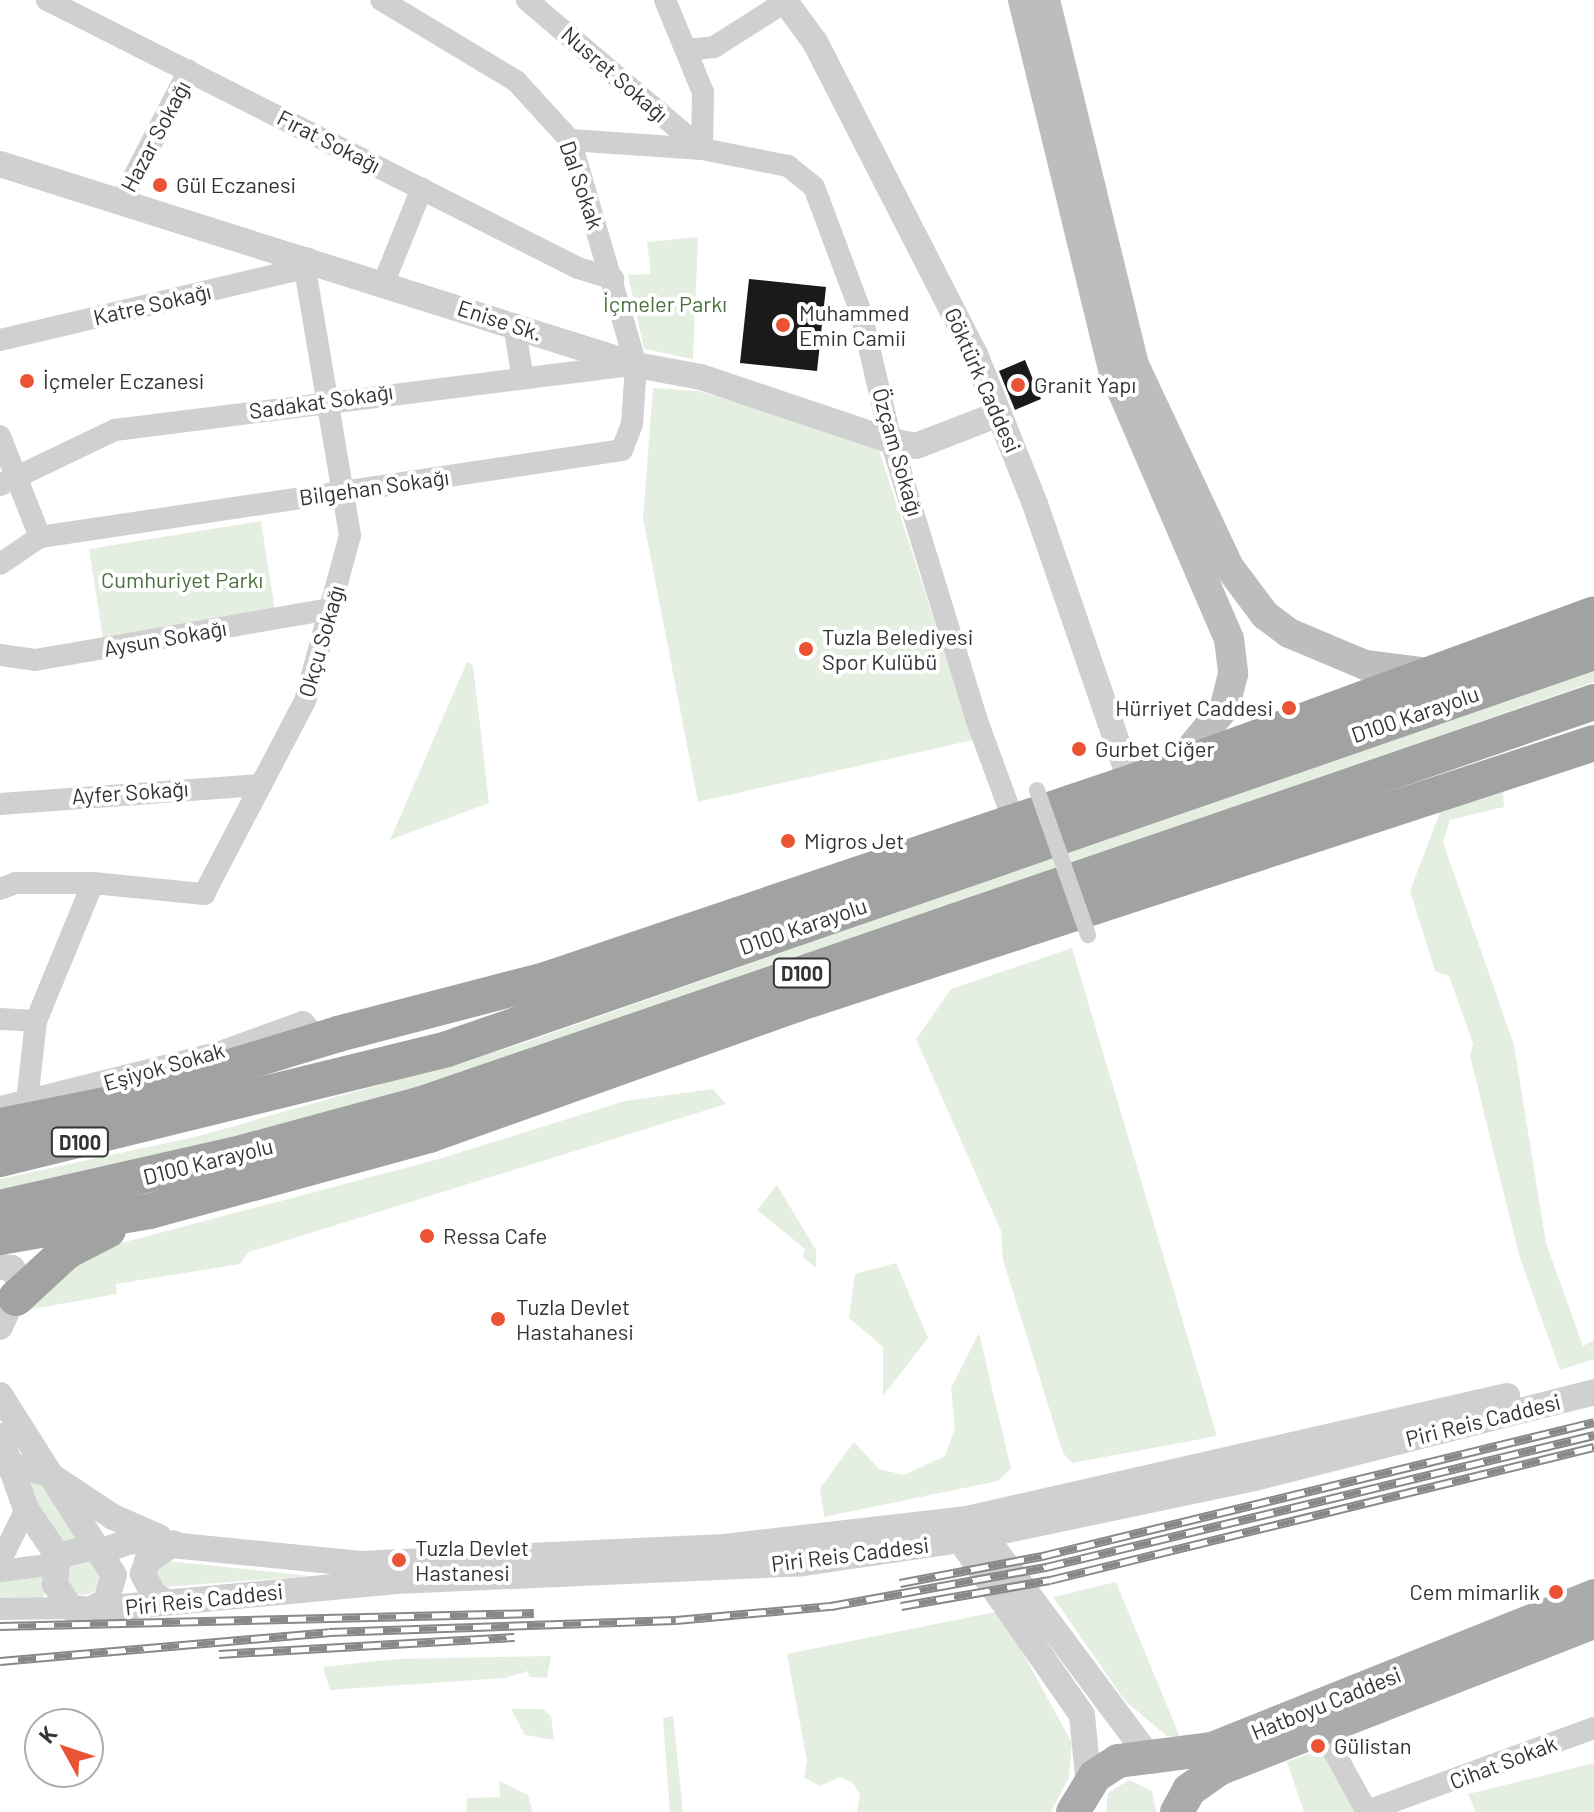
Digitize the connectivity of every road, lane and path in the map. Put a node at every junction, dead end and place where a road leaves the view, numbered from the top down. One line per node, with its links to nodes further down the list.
1 (47, 0): 9 (street, Fırat Sokağı)
2 (381, 0): 10 (street, Dal Sokak)
3 (527, 0): 11 (street, Nusret Sokağı)
4 (665, 0): 8 (street)
5 (1023, 0): 37 (main road)
6 (1045, 0): 34 (main road)
7 (784, 1): 8 (street); 23 (street, Göktürk Caddesi)
8 (686, 50): 11 (street)
9 (189, 70): 13 (street, Fırat Sokağı); 14 (street, Hazar Sokağı)
10 (570, 140): 11 (street, Özçam Sokağı); 16 (street, Dal Sokak)
11 (702, 149): 25 (street, Özçam Sokağı)
12 (0, 164): 14 (street, Enise Sk.)
13 (422, 188): 16 (street, Fırat Sokağı); 17 (street)
14 (121, 202): 15 (street, Enise Sk.)
15 (307, 263): 17 (street, Enise Sk.); 19 (street, Katre Sokağı); 22 (street, Okçu Sokağı)
16 (613, 279): 20 (street, Dal Sokak)
17 (384, 282): 18 (street, Enise Sk.)
18 (514, 324): 20 (street, Enise Sk.); 21 (street)
19 (0, 340)
20 (636, 365): 21 (street, Sadakat Sokağı); 25 (street, Enise Sk.); 27 (street, Bilgehan Sokağı)
21 (522, 374): 22 (street, Sadakat Sokağı)
22 (330, 400): 26 (street, Sadakat Sokağı); 27 (street, Okçu Sokağı)
23 (999, 414): 25 (street, Enise Sk.); 38 (street, Göktürk Caddesi)
24 (0, 436): 26 (street)
25 (891, 441): 42 (street, Özçam Sokağı)
26 (8, 481): 28 (street)
27 (347, 491): 28 (street, Bilgehan Sokağı); 30 (street, Okçu Sokağı)
28 (40, 537): 29 (street)
29 (0, 564)
30 (330, 609): 33 (street, Aysun Sokağı); 39 (street, Okçu Sokağı)
31 (1594, 614): 34 (highway)
32 (1594, 652): 52 (highway, D100 Karayolu / D100)
33 (0, 655)
34 (1435, 674): 37 (highway)
35 (1594, 702): 55 (highway, D100 Karayolu / D100)
36 (1591, 748): 56 (highway)
37 (1174, 768): 38 (highway)
38 (1131, 783): 42 (highway)
39 (261, 785): 41 (street, Ayfer Sokağı); 43 (street, Okçu Sokağı)
40 (1037, 790): 45 (street, bridge)
41 (0, 804)
42 (1014, 822): 46 (highway)
43 (93, 883): 44 (street); 48 (street)
44 (0, 889)
45 (1088, 935)
46 (545, 980): 49 (highway); 52 (highway)
47 (0, 1019): 48 (street)
48 (36, 1021): 50 (street)
49 (320, 1040): 50 (street, Eşiyok Sokak); 53 (highway)
50 (27, 1102): 51 (street, Eşiyok Sokak)
51 (0, 1107)
52 (160, 1124): 54 (highway, D100 Karayolu / D100)
53 (0, 1126)
54 (0, 1159)
55 (0, 1208)
56 (150, 1211): 57 (highway); 58 (highway)
57 (0, 1237)
58 (5, 1298)
59 (1594, 1377): 66 (street, Piri Reis Caddesi)
60 (1594, 1392): 67 (street, Piri Reis Caddesi)
61 (0, 1395): 64 (street)
62 (0, 1436): 63 (street)
63 (3, 1470): 64 (street); 65 (street)
64 (47, 1473): 68 (street); 69 (street)
65 (24, 1504): 70 (street); 71 (street)
66 (964, 1530): 67 (street, Piri Reis Caddesi); 68 (street, Piri Reis Caddesi); 74 (street, Piri Reis Caddesi); 81 (street)
67 (988, 1534): 80 (street)
68 (173, 1543): 69 (street); 74 (street)
69 (98, 1549): 70 (street); 76 (street)
70 (56, 1560): 72 (street); 76 (street)
71 (0, 1562)
72 (0, 1571)
73 (1594, 1596): 80 (main road, Hatboyu Caddesi)
74 (165, 1601): 76 (street, Piri Reis Caddesi)
75 (0, 1609): 76 (street)
76 (80, 1609)
77 (1594, 1622): 79 (main road, Hatboyu Caddesi)
78 (1594, 1728): 83 (street, Cihat Sokak)
79 (1322, 1730): 82 (main road, Hatboyu Caddesi); 83 (street)
80 (1152, 1761): 81 (main road, Hatboyu Caddesi); 82 (main road)
81 (1083, 1802)
82 (1177, 1808)
83 (1367, 1812)

